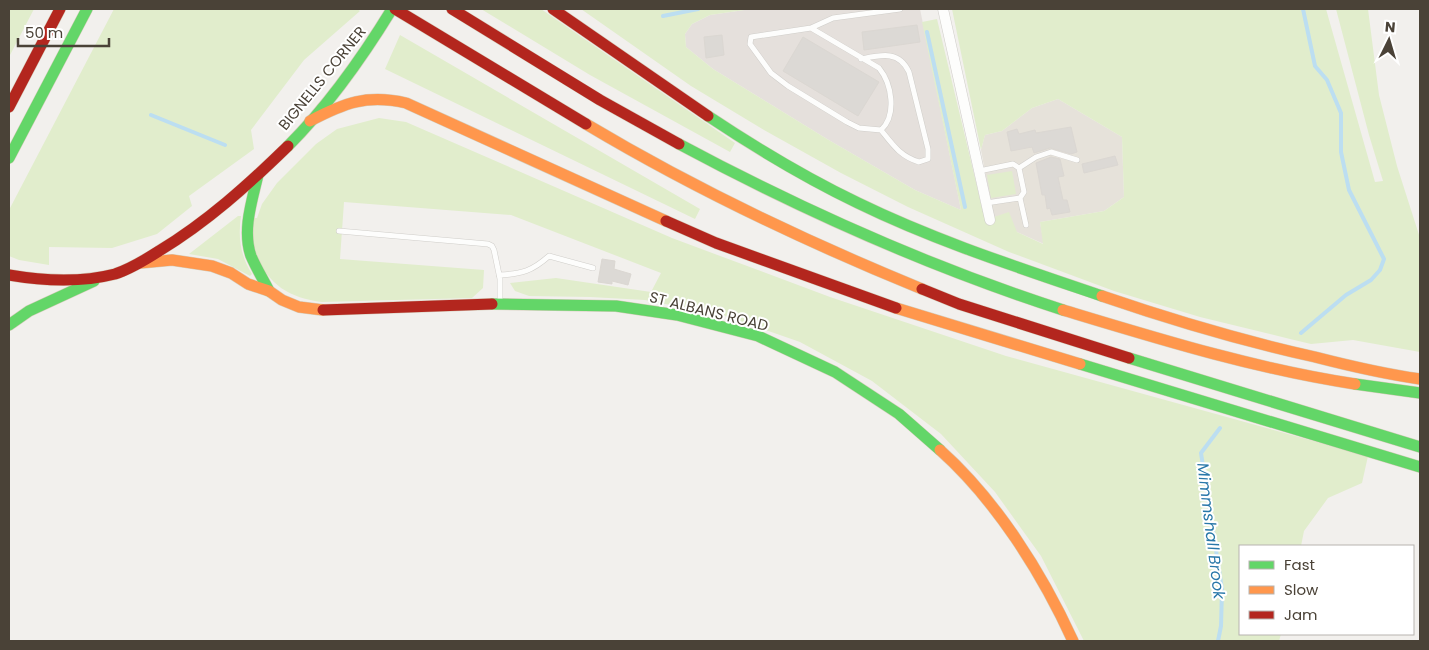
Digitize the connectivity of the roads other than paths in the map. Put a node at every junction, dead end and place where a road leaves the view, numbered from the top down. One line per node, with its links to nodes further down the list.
1 (60, 9): 10 (main road)
2 (87, 9): 13 (main road)
3 (394, 9): 11 (main road, BIGNELLS CORNER); 33 (main road)
4 (452, 9): 32 (main road)
5 (553, 9): 31 (main road)
6 (900, 9): 8 (lane)
7 (943, 9): 16 (street)
8 (811, 28): 9 (lane); 12 (lane)
9 (861, 59): 12 (lane); 12 (lane)
10 (9, 107)
11 (310, 121): 17 (main road, BIGNELLS CORNER); 34 (main road)
12 (881, 130)
13 (9, 158)
14 (1077, 160): 15 (lane)
15 (1019, 168): 16 (lane); 18 (lane)
16 (979, 171): 19 (street)
17 (258, 175): 23 (main road, BIGNELLS CORNER); 28 (main road)
18 (1020, 198): 19 (lane); 21 (lane)
19 (986, 203): 20 (street)
20 (990, 220)
21 (1026, 226)
22 (339, 231): 26 (lane)
23 (139, 263): 27 (main road, BIGNELLS CORNER); 28 (main road, ST ALBANS ROAD)
24 (593, 268): 26 (lane)
25 (9, 275): 27 (main road, BIGNELLS CORNER)
26 (500, 276): 29 (lane)
27 (100, 278): 30 (main road)
28 (269, 291): 29 (main road, ST ALBANS ROAD)
29 (500, 304): 35 (main road, ST ALBANS ROAD)
30 (9, 325)
31 (1420, 379)
32 (1420, 394)
33 (1420, 447)
34 (1420, 467)
35 (1073, 641)

